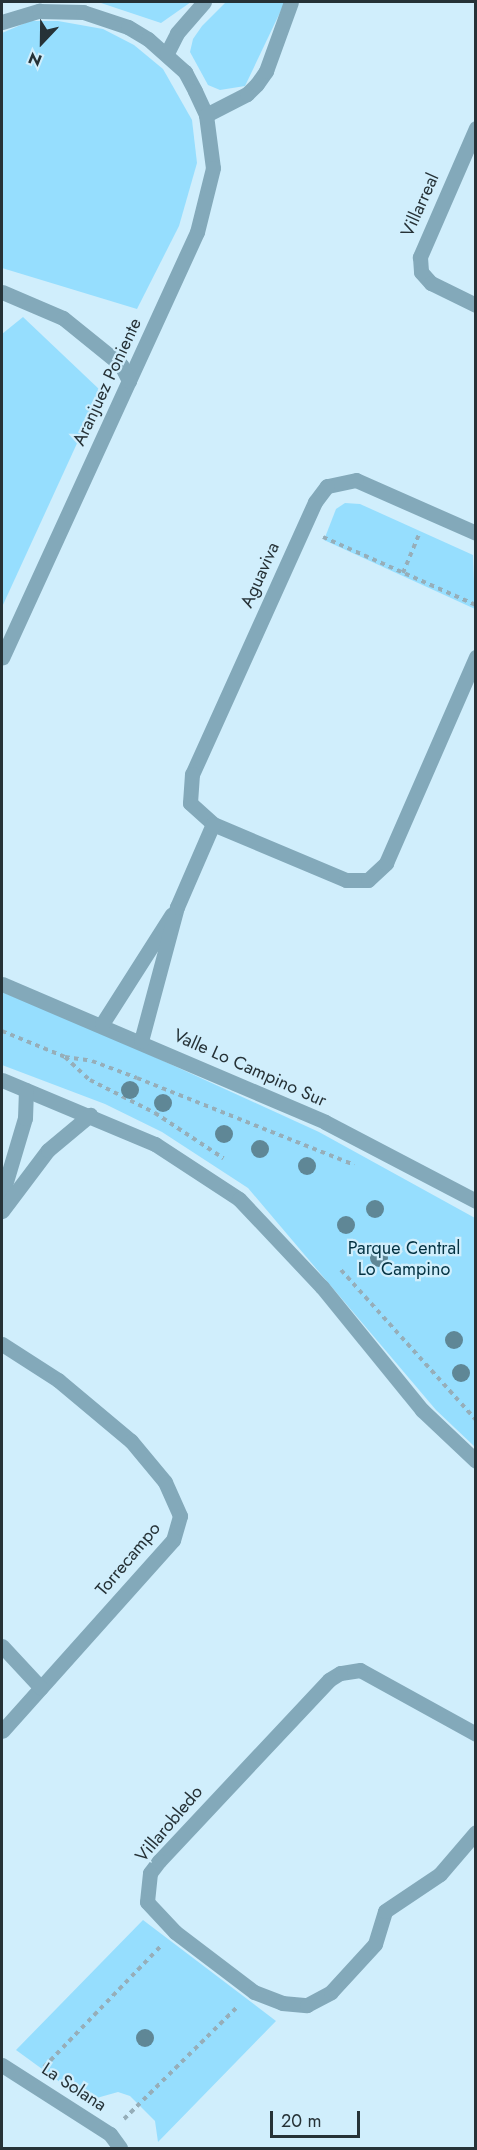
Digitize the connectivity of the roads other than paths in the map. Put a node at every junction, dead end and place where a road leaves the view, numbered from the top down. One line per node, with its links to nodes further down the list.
1 (204, 2): 4 (street)
2 (291, 2): 5 (street)
3 (2, 22): 4 (street, Aranjuez Poniente)
4 (166, 54): 5 (street, Aranjuez Poniente)
5 (206, 115): 9 (street, Aranjuez Poniente)
6 (476, 128): 8 (street, Villarreal)
7 (2, 292): 9 (street)
8 (476, 305)
9 (129, 381): 11 (street, Aranjuez Poniente)
10 (476, 533): 13 (street, Aguaviva)
11 (2, 657)
12 (476, 657): 13 (street, Aguaviva)
13 (213, 824): 14 (street)
14 (177, 907): 16 (street); 17 (street)
15 (2, 984): 16 (street, Valle Lo Campino Sur)
16 (102, 1024): 17 (street, Valle Lo Campino Sur)
17 (141, 1041): 22 (street, Valle Lo Campino Sur)
18 (2, 1080): 19 (street)
19 (26, 1090): 20 (street); 21 (street)
20 (90, 1115): 23 (street); 25 (street)
21 (2, 1196)
22 (476, 1201)
23 (2, 1211)
24 (2, 1344): 27 (street, Torrecampo)
25 (476, 1461)
26 (2, 1646): 27 (street)
27 (41, 1688): 28 (street, Torrecampo)
28 (2, 1731)
29 (476, 1734): 30 (street, Villarobledo)
30 (476, 1832)
31 (2, 2065): 32 (street, La Solana)
32 (120, 2148)

